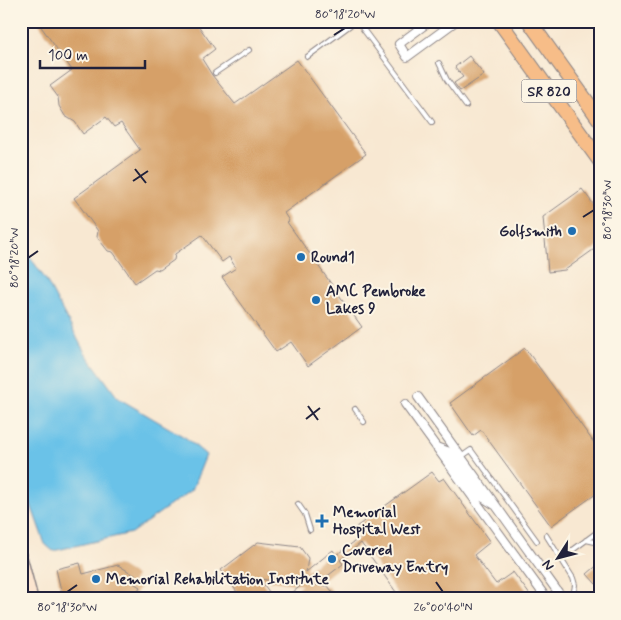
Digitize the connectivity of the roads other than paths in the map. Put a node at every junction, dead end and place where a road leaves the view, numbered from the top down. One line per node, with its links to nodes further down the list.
1 (356, 21): 7 (lane); 12 (lane)
2 (430, 21): 3 (street)
3 (456, 21)
4 (499, 21): 13 (highway, SR 820)
5 (529, 21): 11 (highway, SR 820)
6 (249, 50): 9 (lane)
7 (307, 57)
8 (439, 63): 10 (lane)
9 (215, 73)
10 (466, 106)
11 (600, 120)
12 (432, 122)
13 (600, 161)
14 (418, 398): 18 (street)
15 (405, 404): 18 (street)
16 (355, 409): 17 (lane)
17 (364, 422)
18 (455, 461): 24 (lane); 29 (street); 30 (street)
19 (298, 504): 20 (lane)
20 (310, 530)
21 (600, 531): 23 (lane)
22 (546, 535): 27 (lane)
23 (586, 540): 25 (lane); 27 (lane)
24 (537, 541)
25 (595, 542)
26 (21, 557): 28 (street)
27 (562, 558): 31 (lane)
28 (32, 599)
29 (547, 599)
30 (563, 599)
31 (569, 599)

